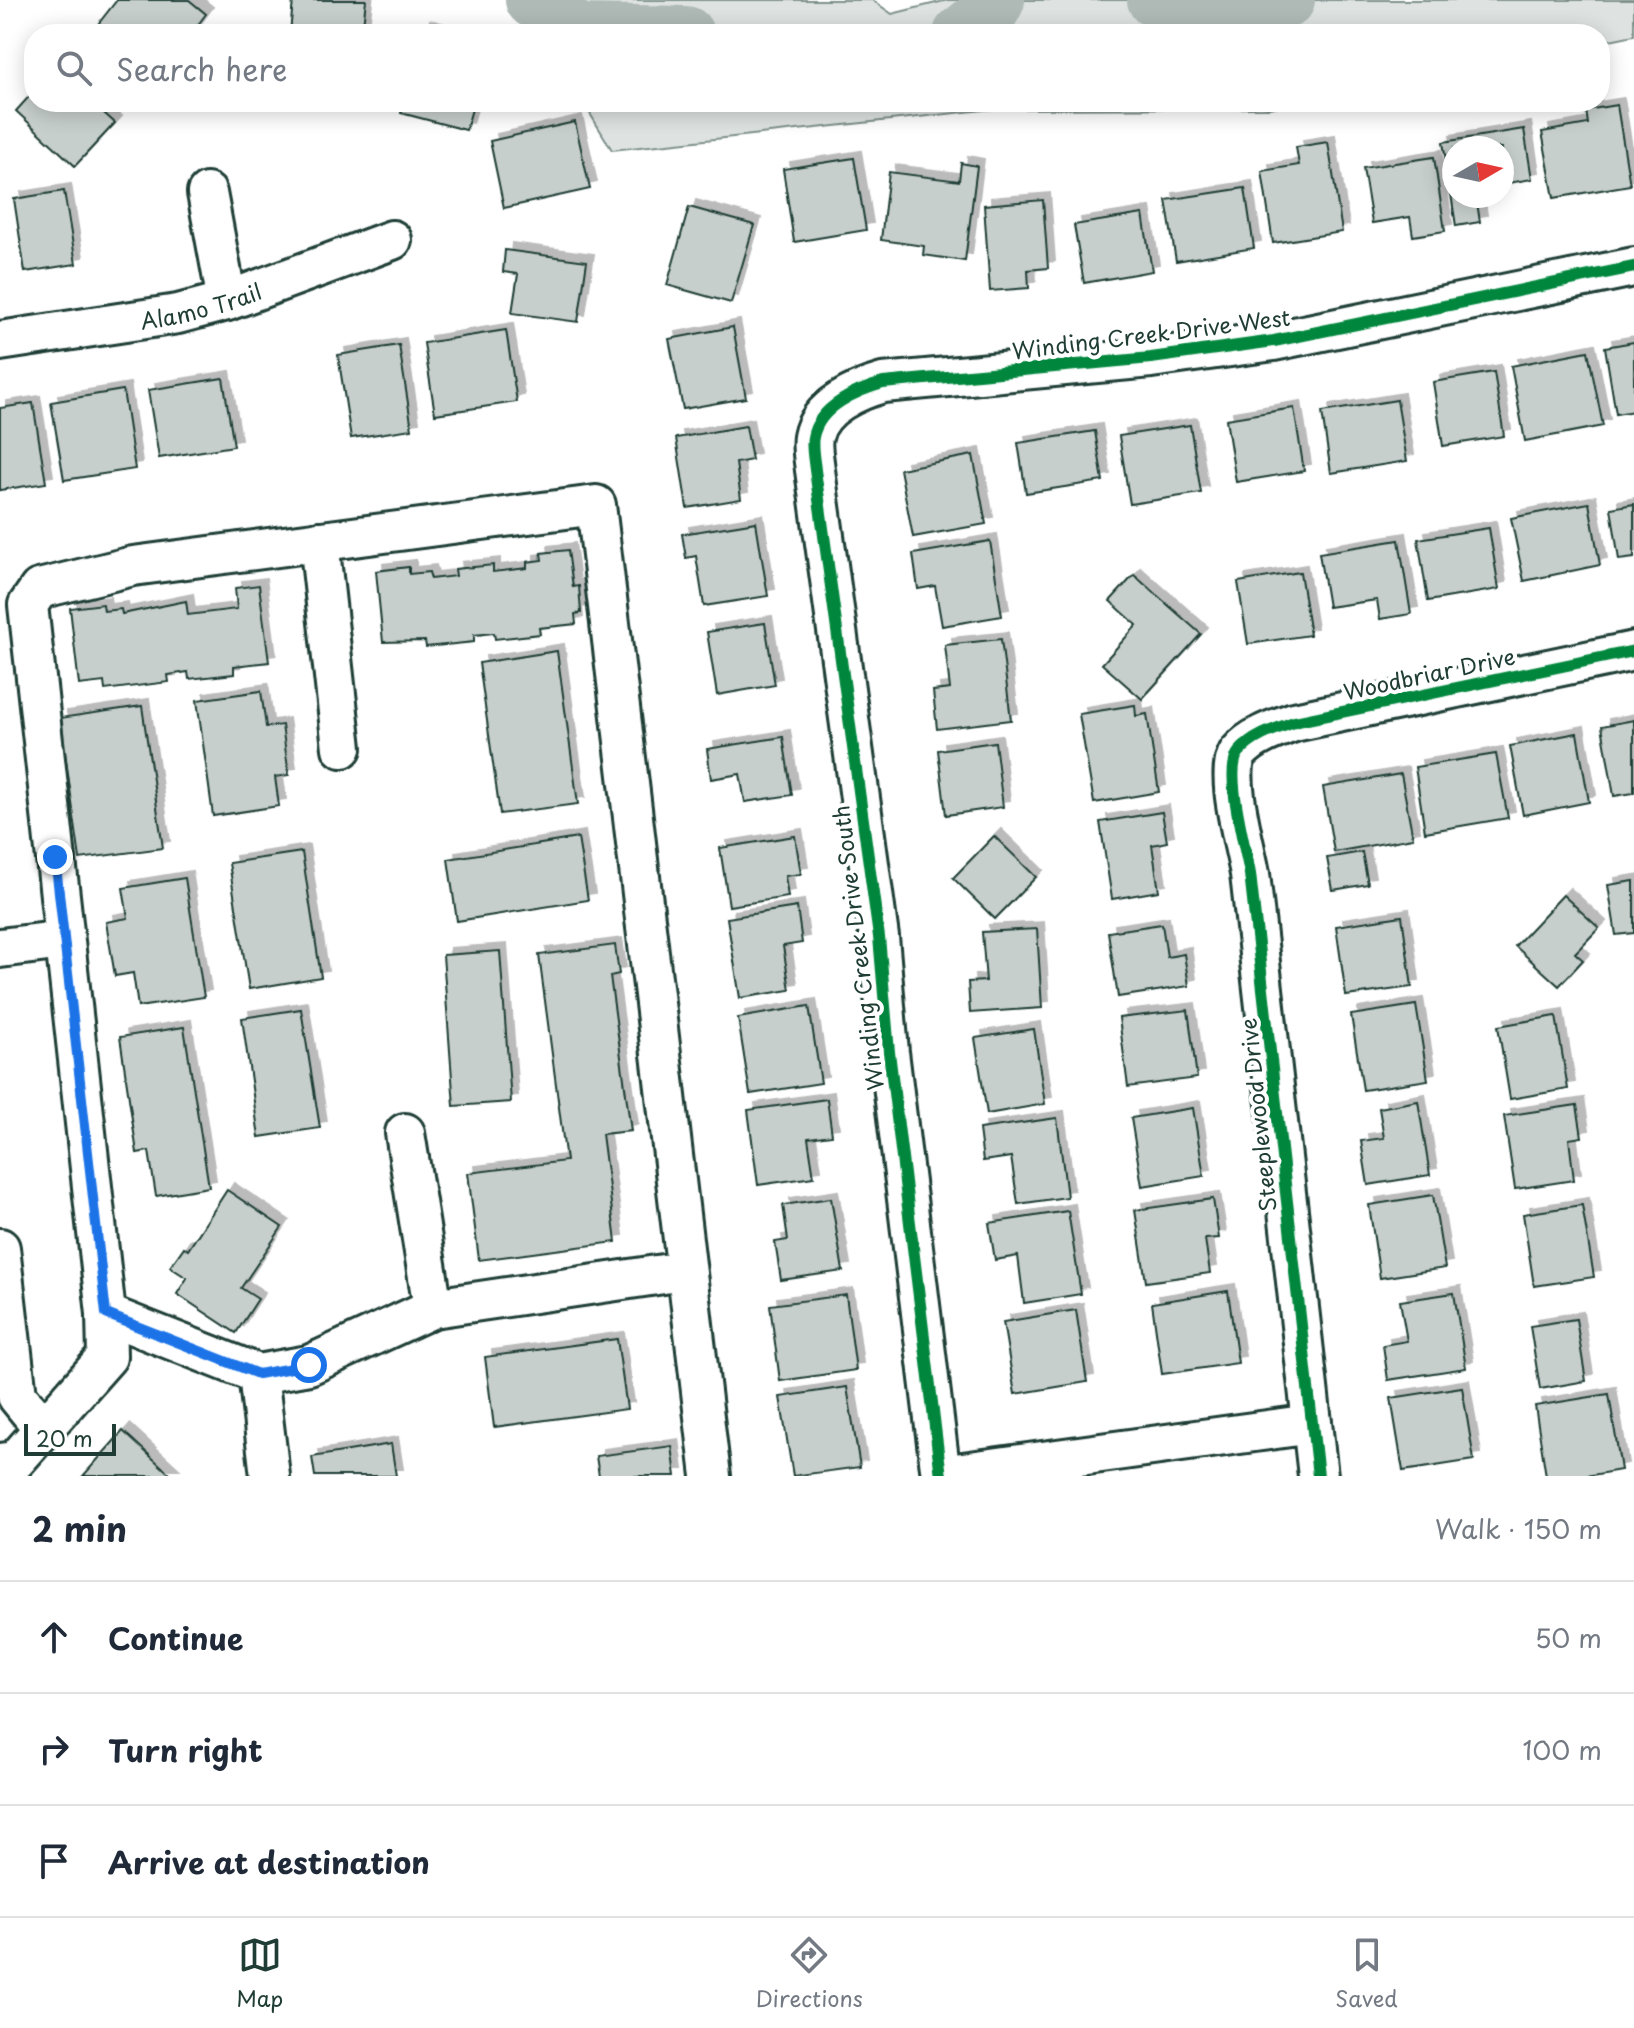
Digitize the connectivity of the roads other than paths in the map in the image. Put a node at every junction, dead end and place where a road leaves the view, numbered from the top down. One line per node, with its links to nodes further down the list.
1 (207, 193): 4 (street)
2 (392, 240): 4 (street, Alamo Trail)
3 (1634, 267): 6 (street, Winding Creek Drive West)
4 (227, 301): 5 (street, Alamo Trail)
5 (0, 341)
6 (822, 418): 24 (street, Winding Creek Drive South)
7 (319, 541): 9 (street); 11 (street); 15 (street)
8 (1634, 651): 10 (street, Woodbriar Drive)
9 (342, 748)
10 (1240, 751): 19 (street, Steeplewood Drive)
11 (64, 940): 12 (street); 17 (street)
12 (0, 948)
13 (405, 1133): 16 (street)
14 (0, 1248): 20 (street)
15 (684, 1271): 16 (street); 23 (street)
16 (433, 1308): 18 (street)
17 (106, 1314): 18 (street); 20 (street)
18 (258, 1374): 22 (street)
19 (1312, 1424): 24 (street); 25 (street, Steeplewood Drive)
20 (44, 1429): 21 (street)
21 (0, 1463)
22 (270, 1476)
23 (711, 1476)
24 (941, 1476)
25 (1318, 1476)

